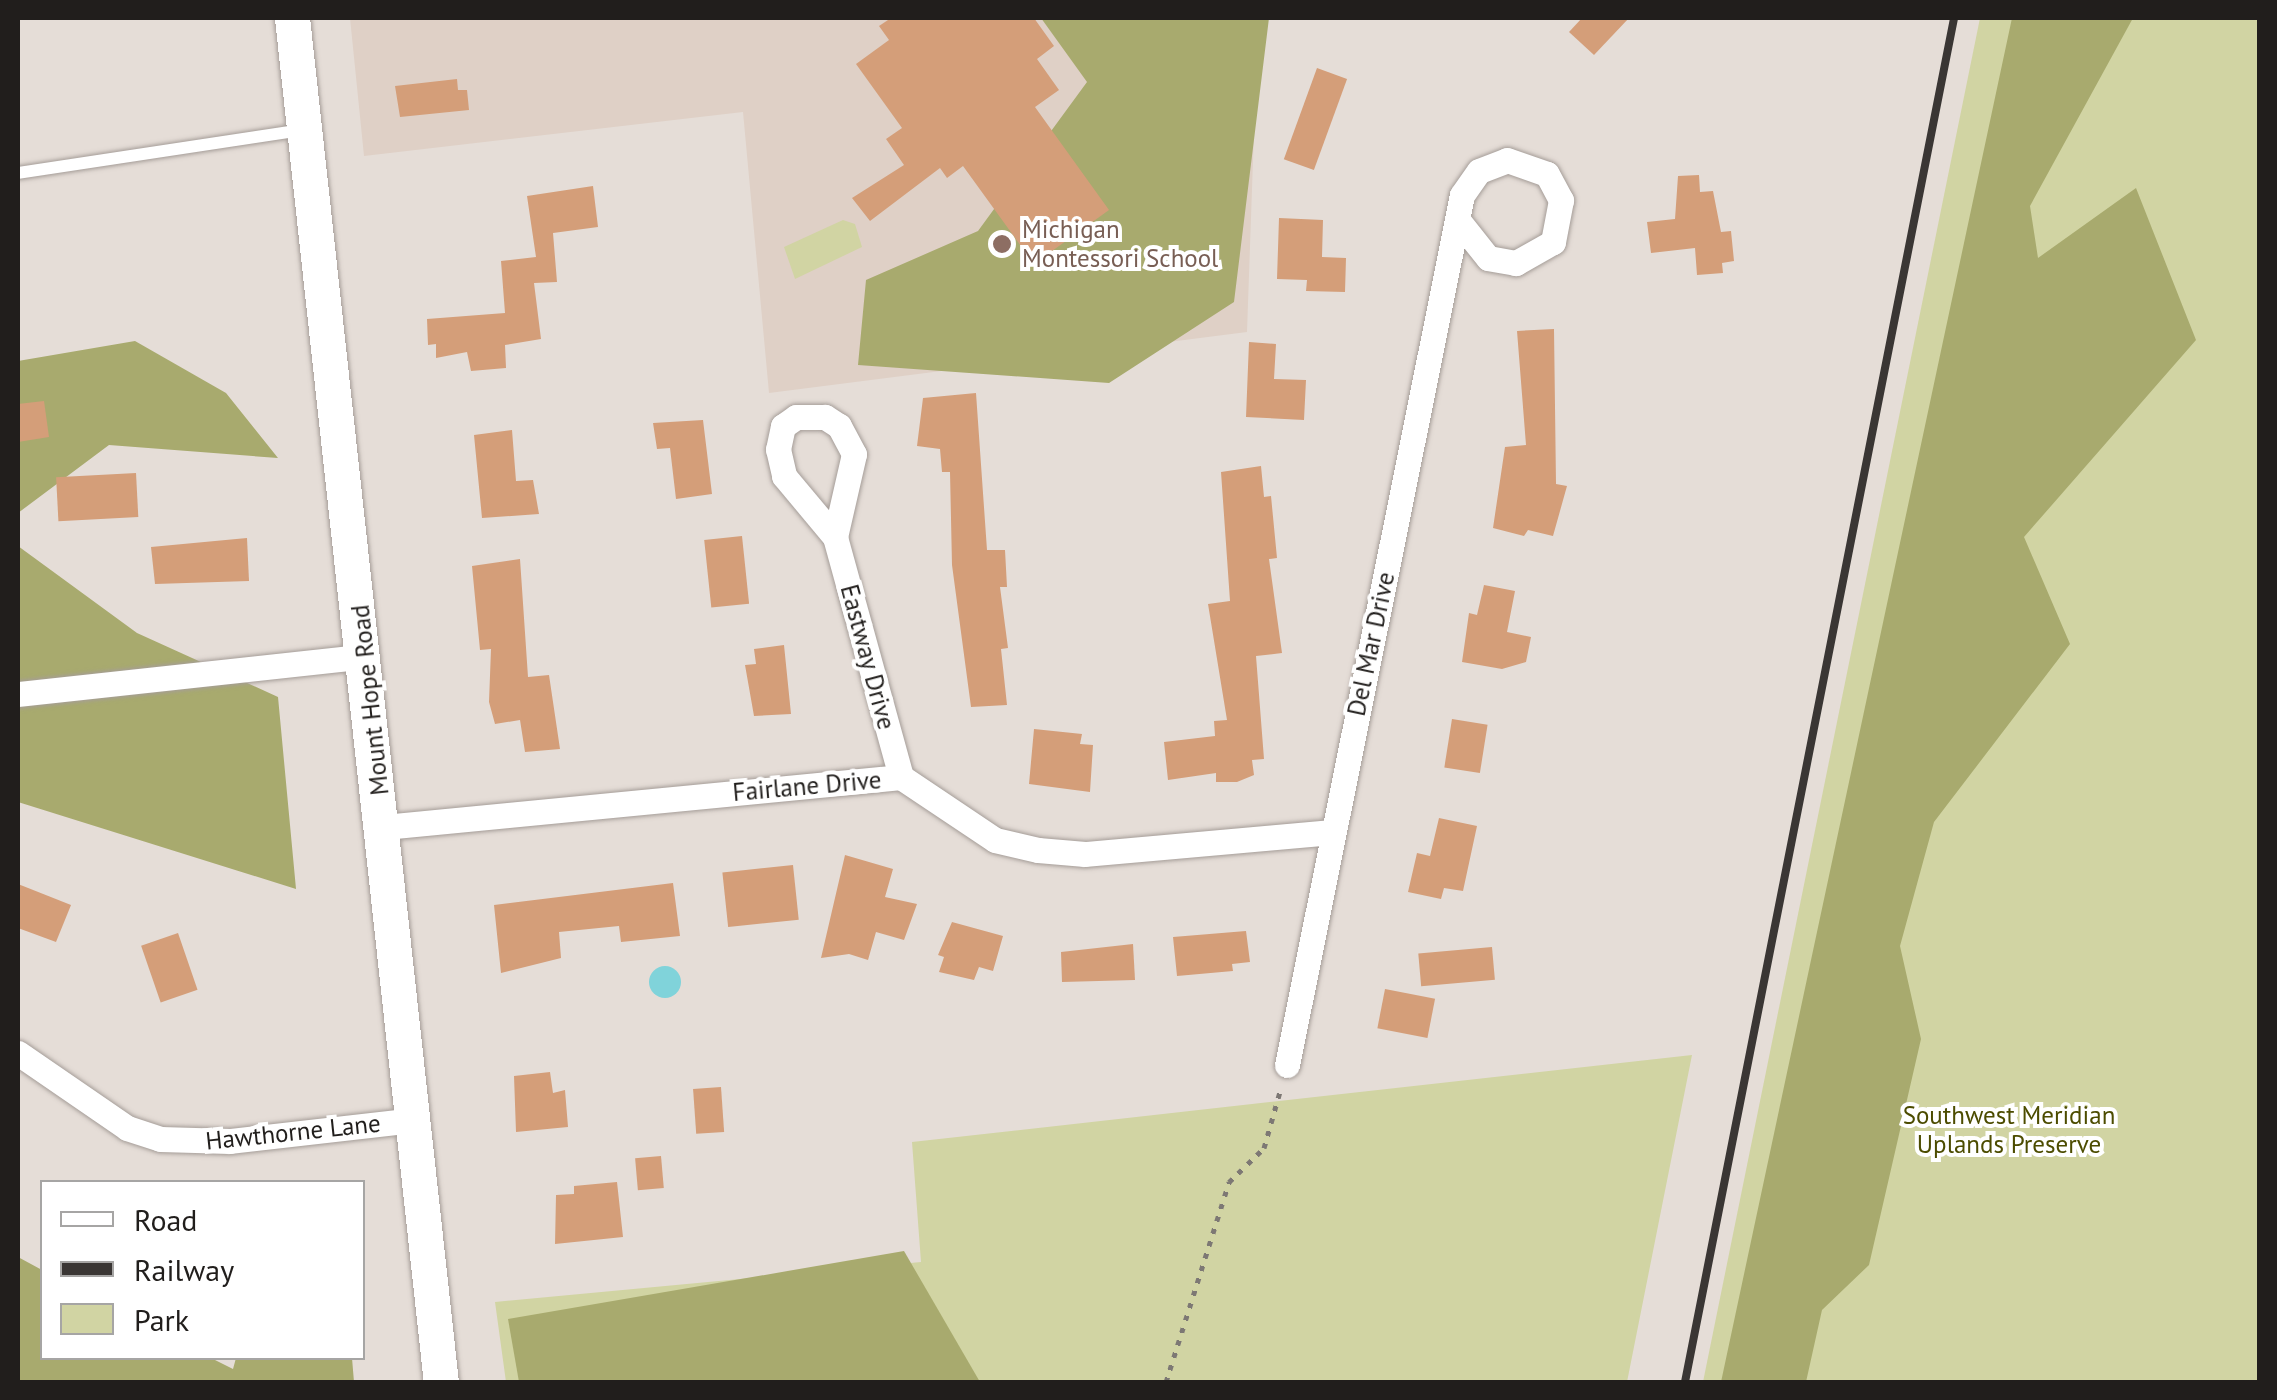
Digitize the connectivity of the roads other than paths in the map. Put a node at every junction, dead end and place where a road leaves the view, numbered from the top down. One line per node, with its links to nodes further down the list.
1 (292, 18): 2 (street, Mount Hope Road)
2 (304, 130): 3 (lane); 6 (street, Mount Hope Road)
3 (18, 172)
4 (1462, 224): 4 (street, Del Mar Drive); 10 (street, Del Mar Drive)
5 (835, 537): 8 (street, Eastway Drive)
6 (366, 656): 7 (street); 9 (street, Mount Hope Road)
7 (18, 694)
8 (901, 777): 9 (street, Fairlane Drive); 10 (street, Fairlane Drive)
9 (384, 827): 13 (street, Mount Hope Road)
10 (1331, 832): 12 (street, Del Mar Drive)
11 (18, 1053): 13 (street, Hawthorne Lane)
12 (1287, 1065)
13 (414, 1120): 14 (street, Mount Hope Road)
14 (440, 1382)

